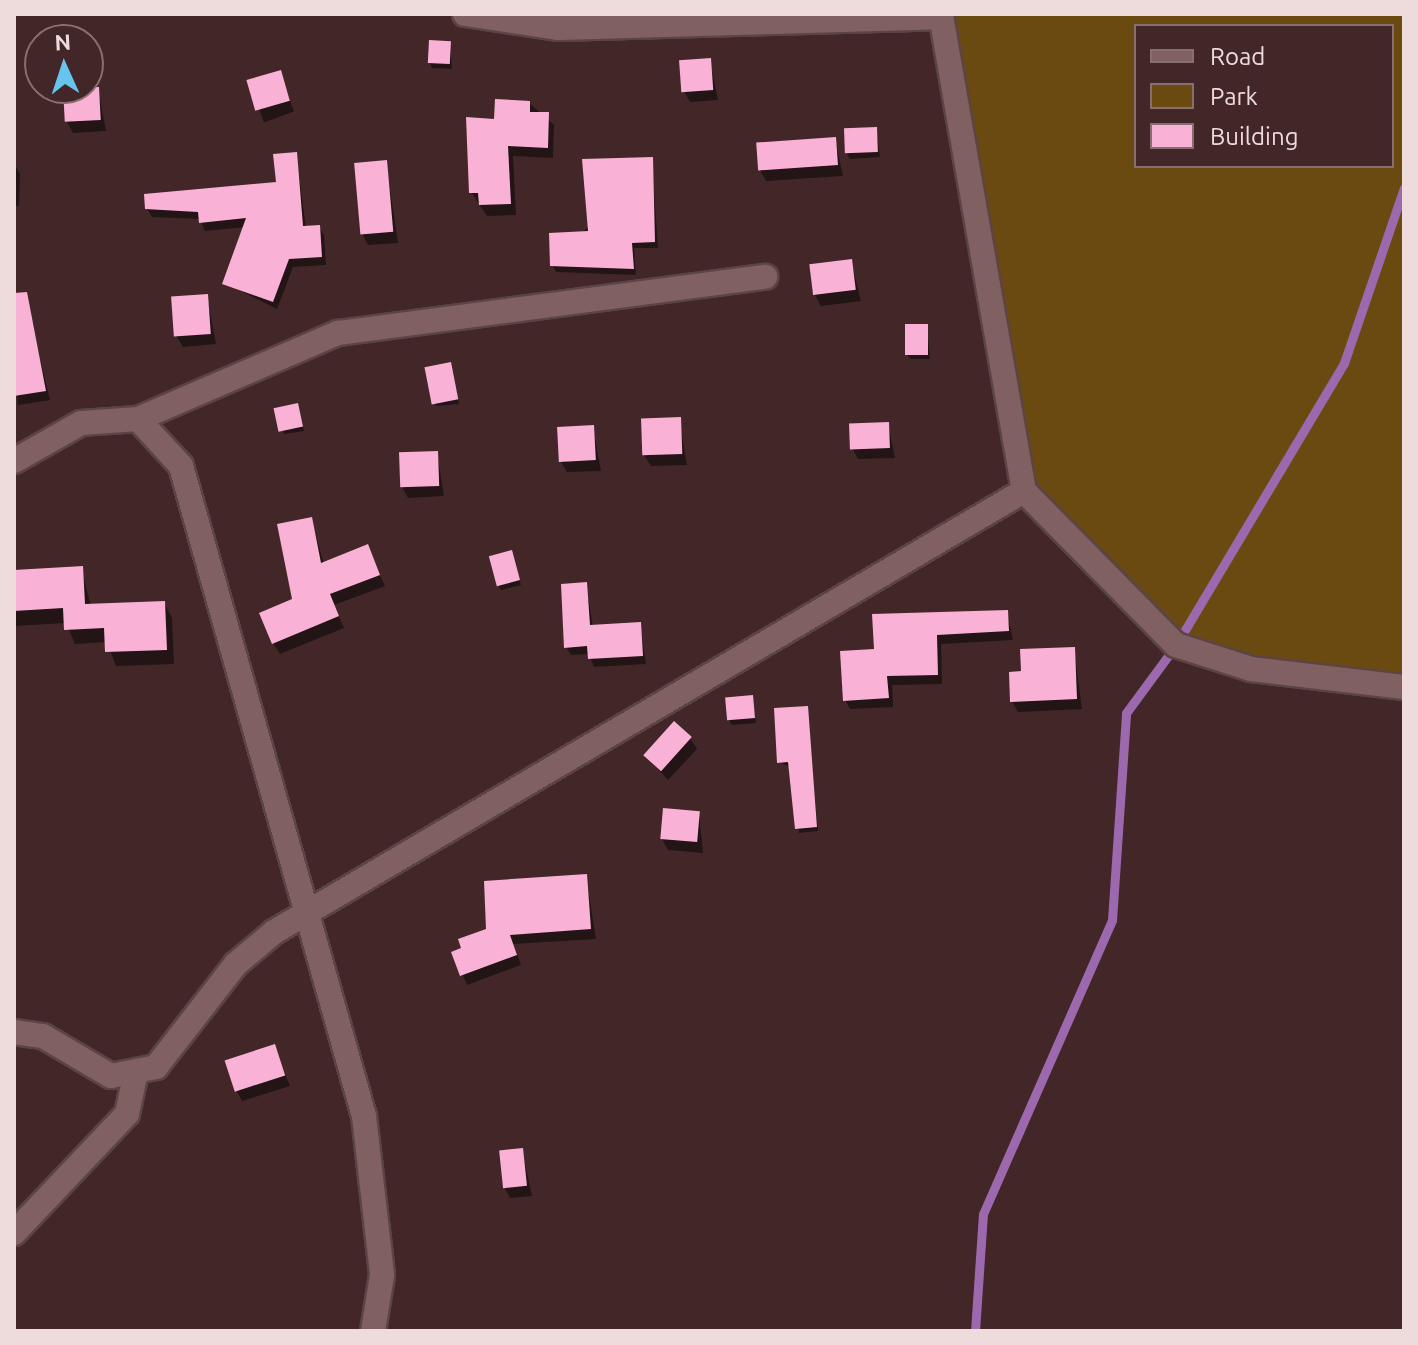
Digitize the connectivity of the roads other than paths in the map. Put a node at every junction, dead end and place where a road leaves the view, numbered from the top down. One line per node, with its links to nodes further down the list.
1 (465, 14): 2 (street)
2 (941, 16): 6 (street)
3 (765, 277): 4 (street)
4 (138, 419): 5 (street); 8 (street)
5 (14, 461)
6 (1024, 491): 7 (street); 8 (street)
7 (1404, 687)
8 (310, 911): 10 (street); 12 (street)
9 (14, 1032): 10 (street)
10 (135, 1075): 11 (street)
11 (14, 1233)
12 (373, 1331)

